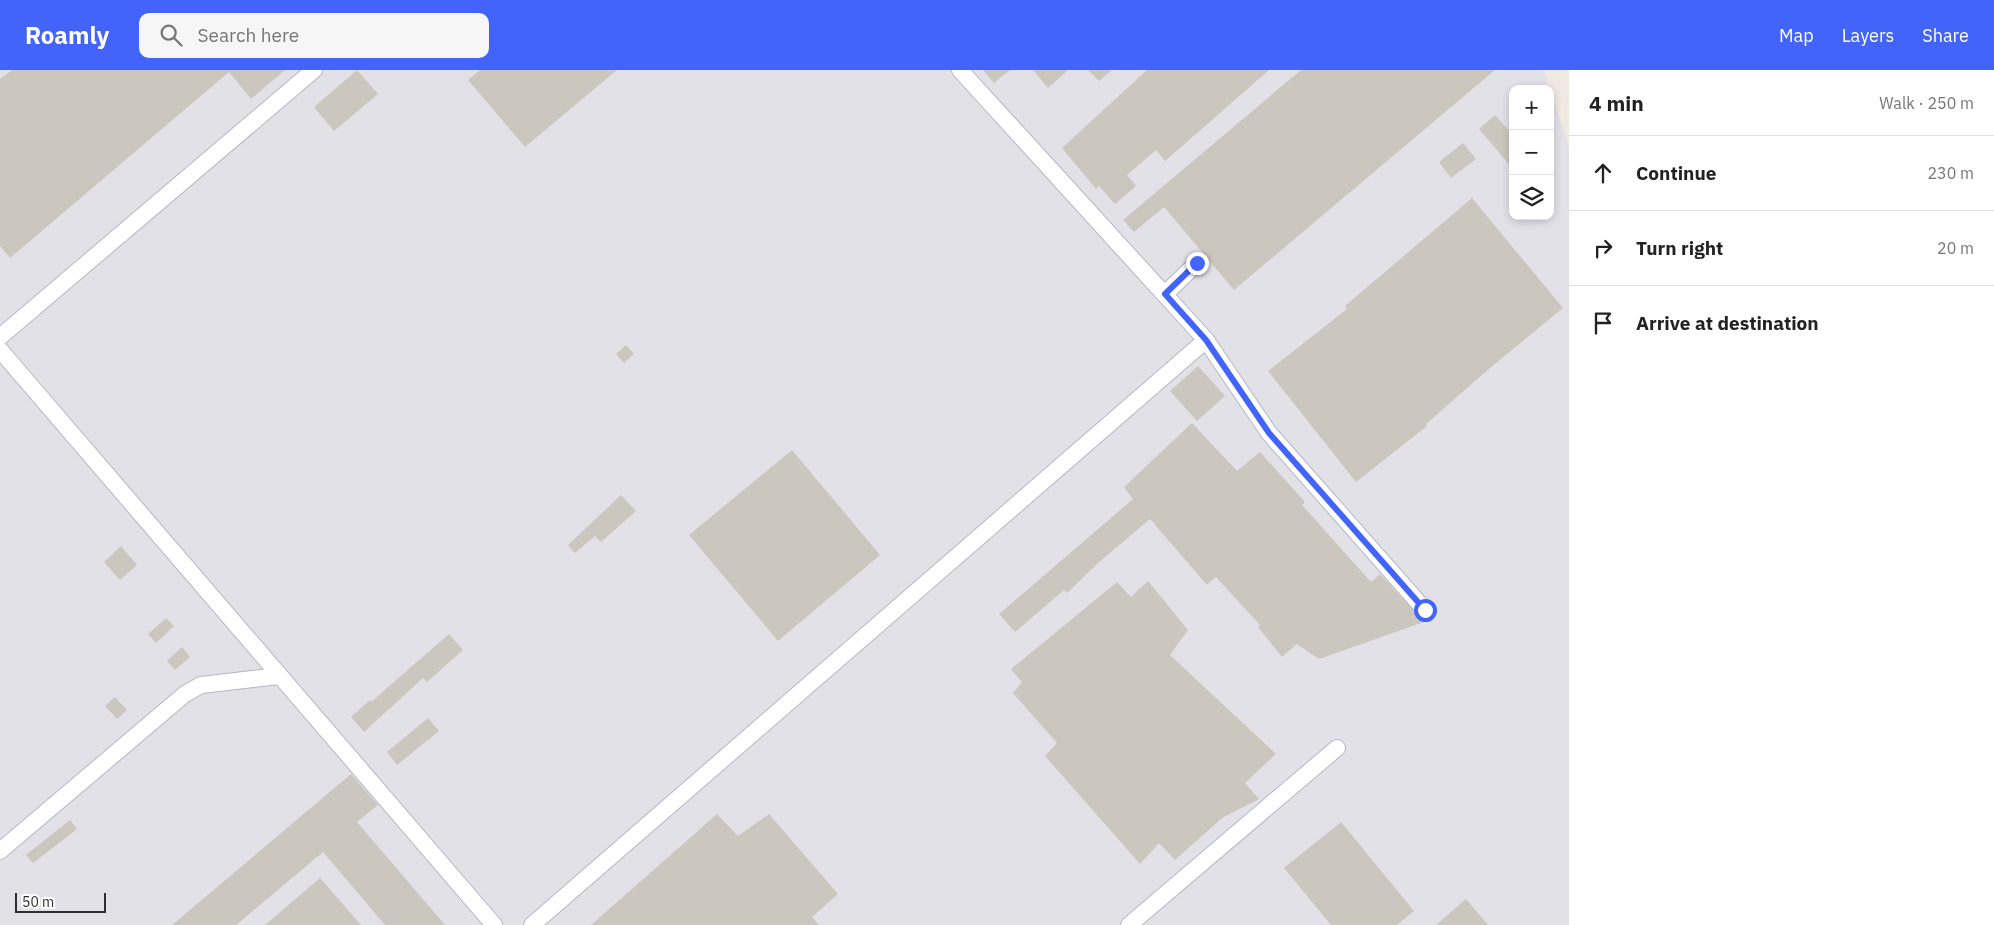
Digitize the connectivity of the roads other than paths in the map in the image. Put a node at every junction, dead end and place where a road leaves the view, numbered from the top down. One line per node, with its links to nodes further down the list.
1 (314, 70): 5 (street)
2 (962, 71): 4 (street)
3 (1197, 263): 4 (street)
4 (1165, 294): 6 (street)
5 (0, 337)
6 (1206, 340): 8 (street); 13 (street)
7 (0, 350): 9 (street)
8 (1425, 610)
9 (279, 676): 11 (street); 12 (street)
10 (1337, 748): 14 (street)
11 (0, 851)
12 (494, 925)
13 (532, 925)
14 (1130, 925)

